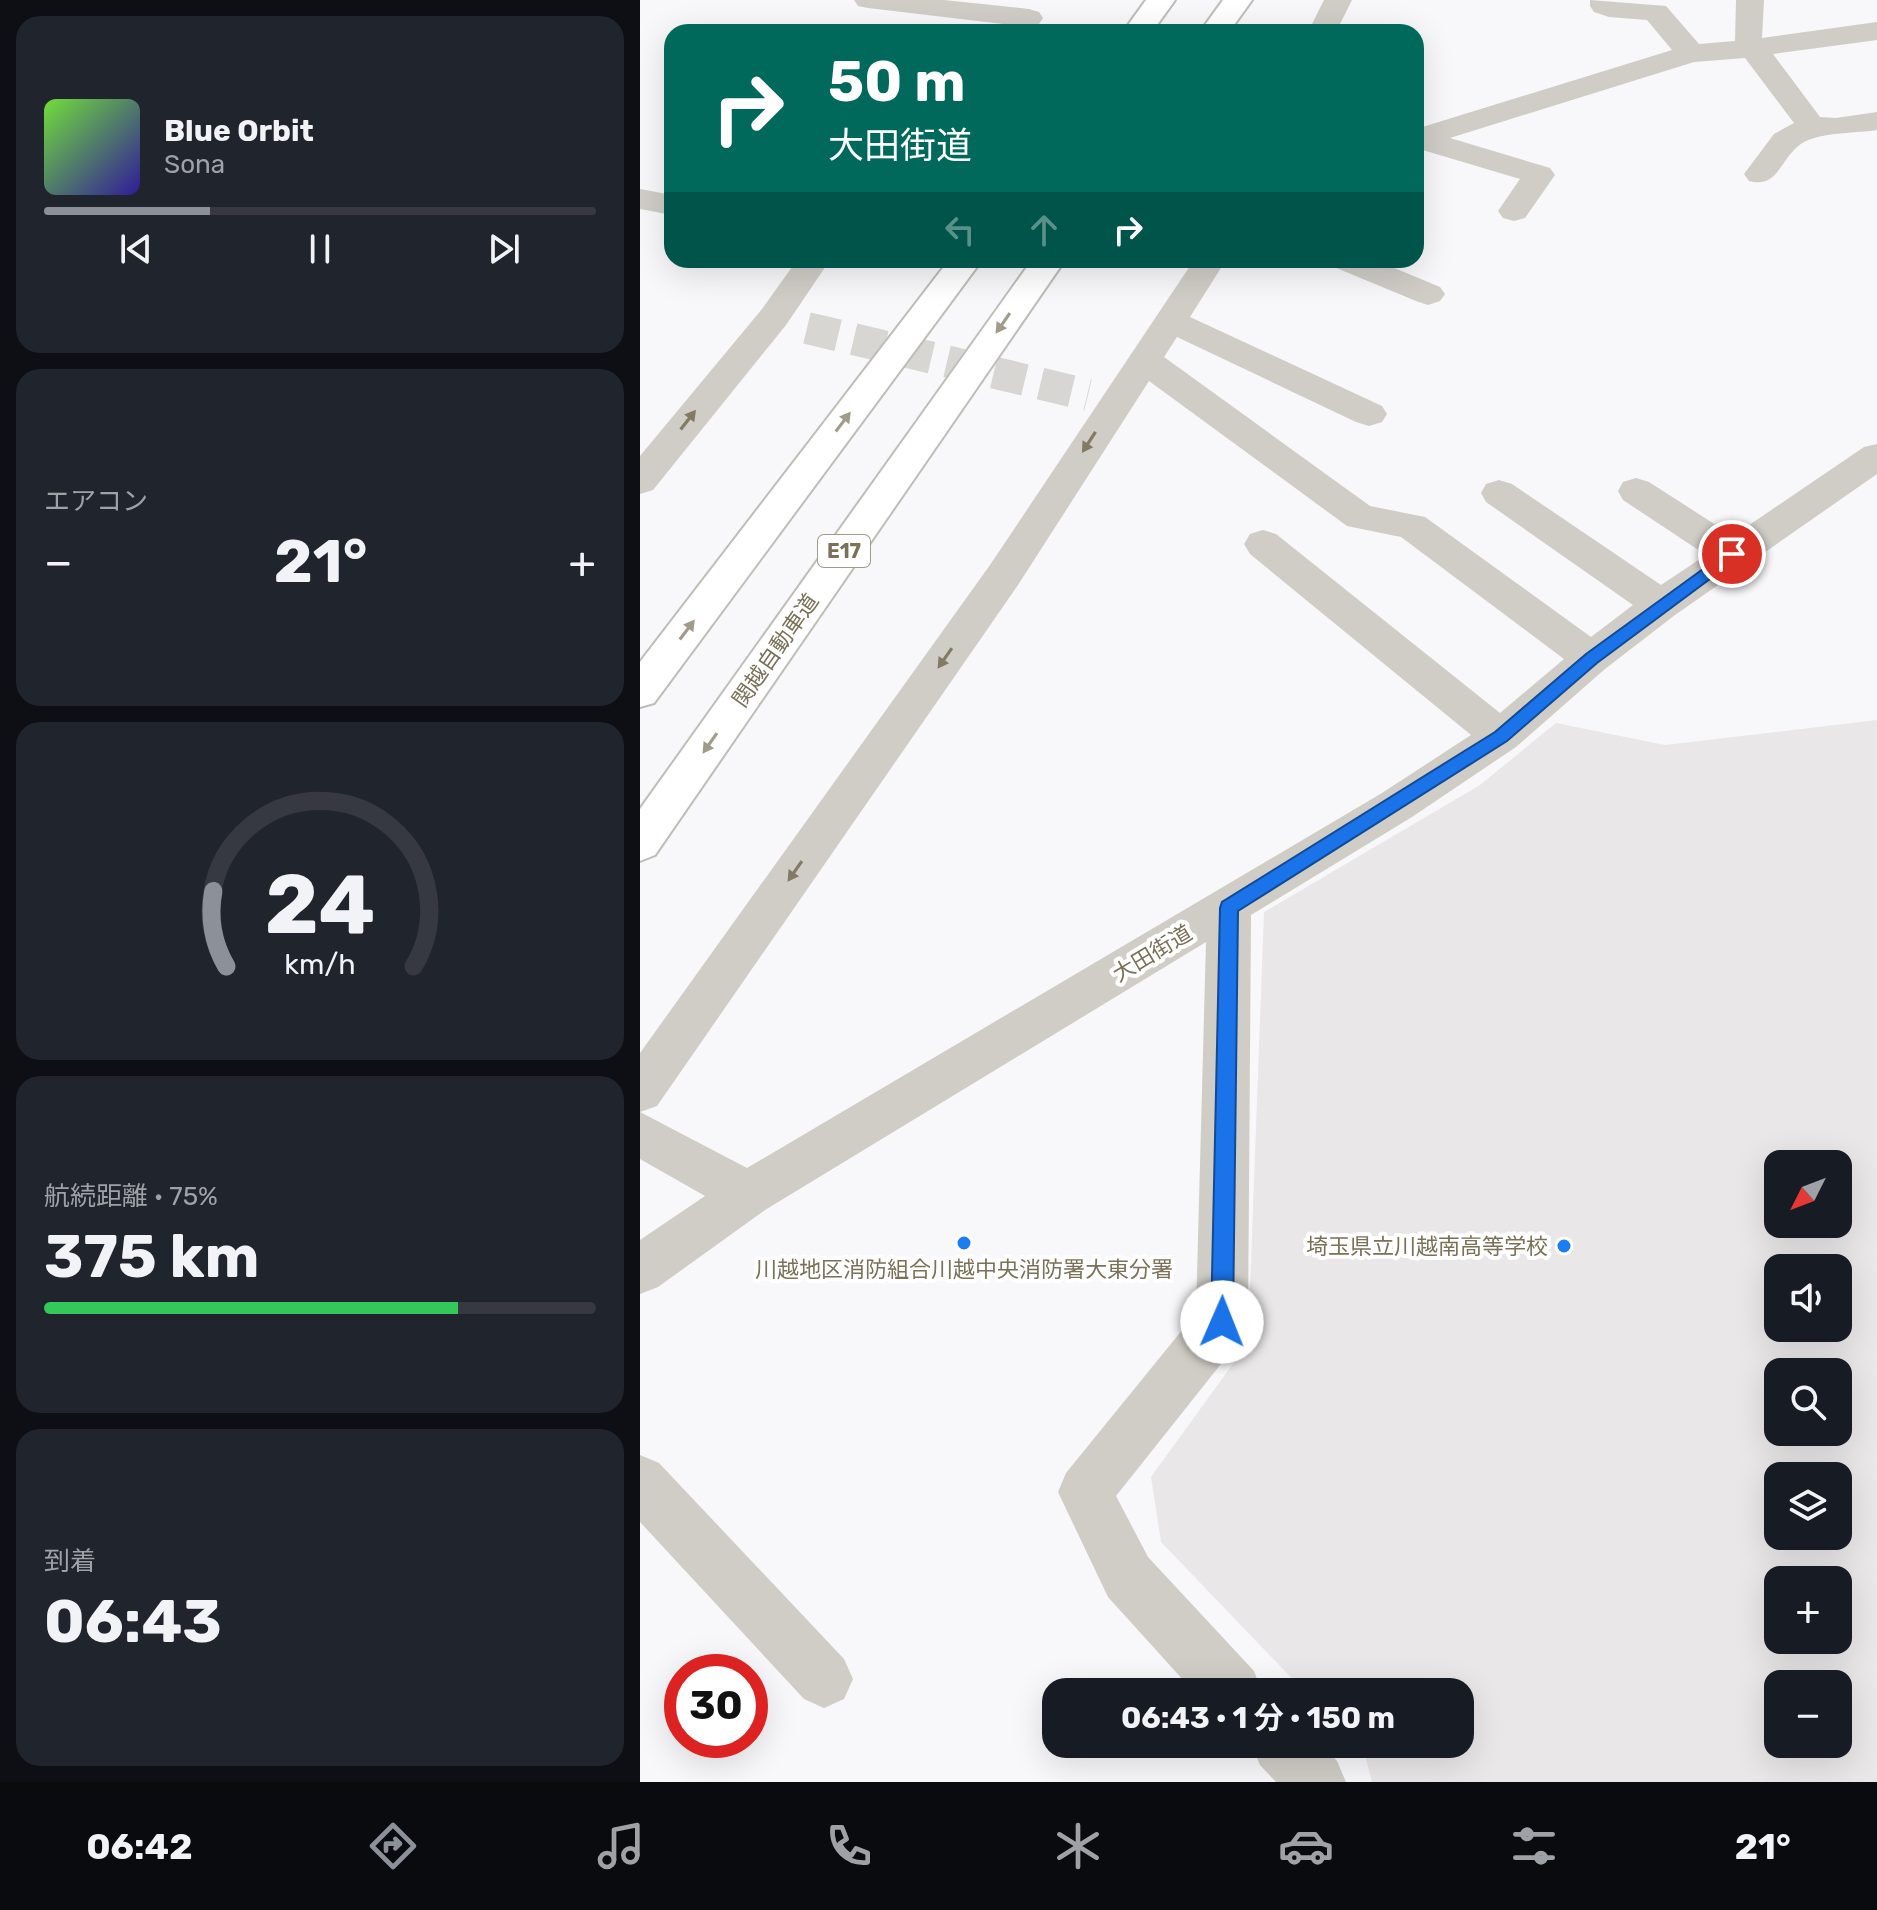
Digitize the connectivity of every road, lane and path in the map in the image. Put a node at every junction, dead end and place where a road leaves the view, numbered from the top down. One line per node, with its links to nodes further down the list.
1 (1161, 0): 9 (highway)
2 (1238, 0): 10 (highway)
3 (1338, 0): 11 (street)
4 (1604, 0): 14 (street)
5 (1750, 0): 13 (street)
6 (878, 1): 7 (street); 8 (street)
7 (1030, 17)
8 (878, 24)
9 (1143, 24)
10 (1220, 24)
11 (1326, 24)
12 (1877, 31): 13 (street)
13 (1753, 48): 14 (street); 16 (street)
14 (1691, 54): 17 (street)
15 (1877, 121): 16 (street)
16 (1811, 125): 19 (street)
17 (1424, 137)
18 (1424, 141): 22 (street)
19 (1760, 174)
20 (640, 199): 21 (street)
21 (664, 204)
22 (1514, 211)
23 (808, 268): 29 (street)
24 (960, 268): 42 (highway, one-way to 24)
25 (1043, 268): 44 (highway, 関越自動車道 / E17, one-way to 44)
26 (1205, 268): 30 (street)
27 (1365, 268): 28 (street)
28 (1428, 294)
29 (774, 317): 31 (street); 35 (street, one-way to 29)
30 (1170, 321): 32 (street); 33 (street)
31 (807, 328)
32 (1144, 360): 41 (street); 46 (street, one-way to 46)
33 (1369, 414)
34 (1877, 456): 39 (street, 大田街道)
35 (640, 481)
36 (1636, 491): 39 (street)
37 (1499, 493): 40 (street)
38 (1263, 544): 43 (street)
39 (1732, 554): 40 (street, 大田街道)
40 (1661, 605): 41 (street, 大田街道)
41 (1591, 658): 43 (street, 大田街道)
42 (640, 692)
43 (1501, 736): 45 (street, 大田街道)
44 (640, 843)
45 (1229, 908): 48 (street, 大田街道); 51 (street)
46 (640, 1091)
47 (640, 1134): 48 (street)
48 (748, 1194): 49 (street, 大田街道)
49 (640, 1270)
50 (640, 1482): 52 (street)
51 (1220, 1678)
52 (824, 1679)
53 (1294, 1758): 54 (street)
54 (1316, 1782)

